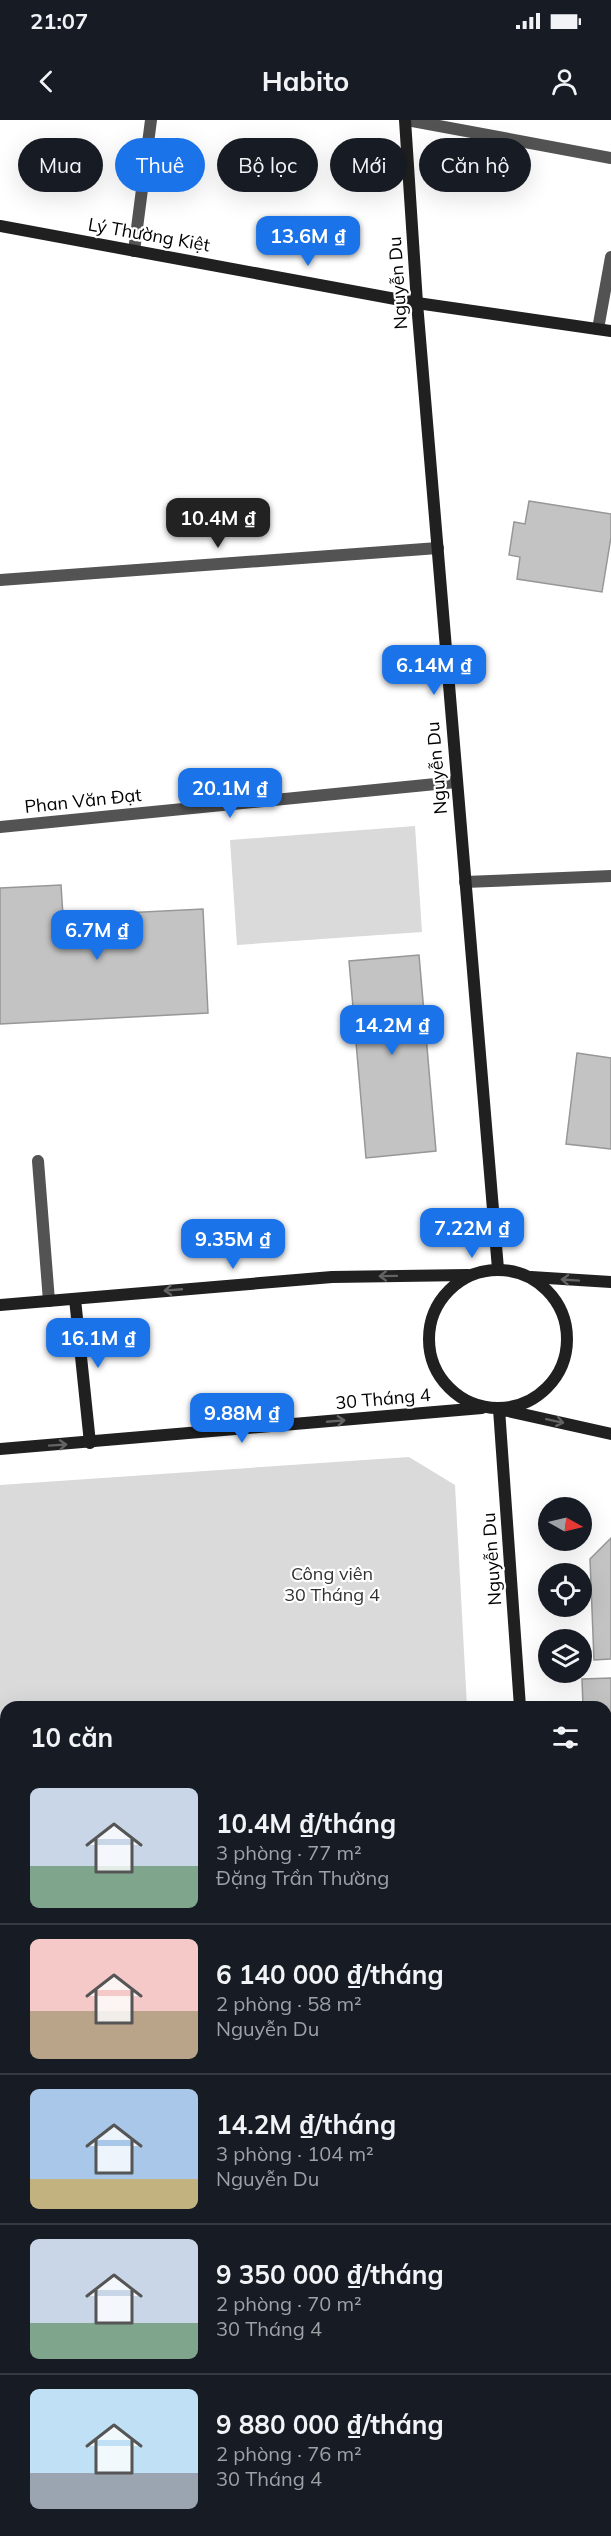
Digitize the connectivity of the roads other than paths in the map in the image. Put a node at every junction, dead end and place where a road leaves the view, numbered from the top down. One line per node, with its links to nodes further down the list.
1 (151, 120): 5 (street)
2 (406, 120): 3 (street); 7 (street, Nguyễn Du)
3 (611, 158)
4 (0, 226): 5 (street, Lý Thường Kiệt)
5 (134, 251): 7 (street, Lý Thường Kiệt)
6 (611, 258): 8 (street)
7 (417, 303): 8 (street, Lý Thường Kiệt); 9 (street, Nguyễn Du)
8 (605, 330)
9 (438, 548): 10 (street); 11 (street, Nguyễn Du)
10 (0, 580)
11 (456, 782): 12 (street, Phan Văn Đạt); 14 (street, Nguyễn Du)
12 (0, 827)
13 (611, 876): 14 (street)
14 (465, 882): 16 (street, Nguyễn Du)
15 (38, 1161): 21 (street)
16 (498, 1269): 17 (street, 30 Tháng 4); 18 (street, 30 Tháng 4)
17 (468, 1275): 20 (street, 30 Tháng 4, one-way to 20); 23 (street, 30 Tháng 4)
18 (530, 1277): 19 (street, 30 Tháng 4, one-way to 18); 24 (street, 30 Tháng 4)
19 (611, 1282)
20 (75, 1299): 21 (street, 30 Tháng 4); 26 (street)
21 (49, 1301): 22 (street, 30 Tháng 4)
22 (0, 1305)
23 (482, 1408): 24 (street, 30 Tháng 4); 26 (street, 30 Tháng 4, one-way to 23)
24 (499, 1409): 25 (street, 30 Tháng 4, one-way to 25); 28 (street, Nguyễn Du)
25 (611, 1434)
26 (90, 1443): 27 (street, 30 Tháng 4, one-way to 26)
27 (0, 1449)
28 (520, 1701)

